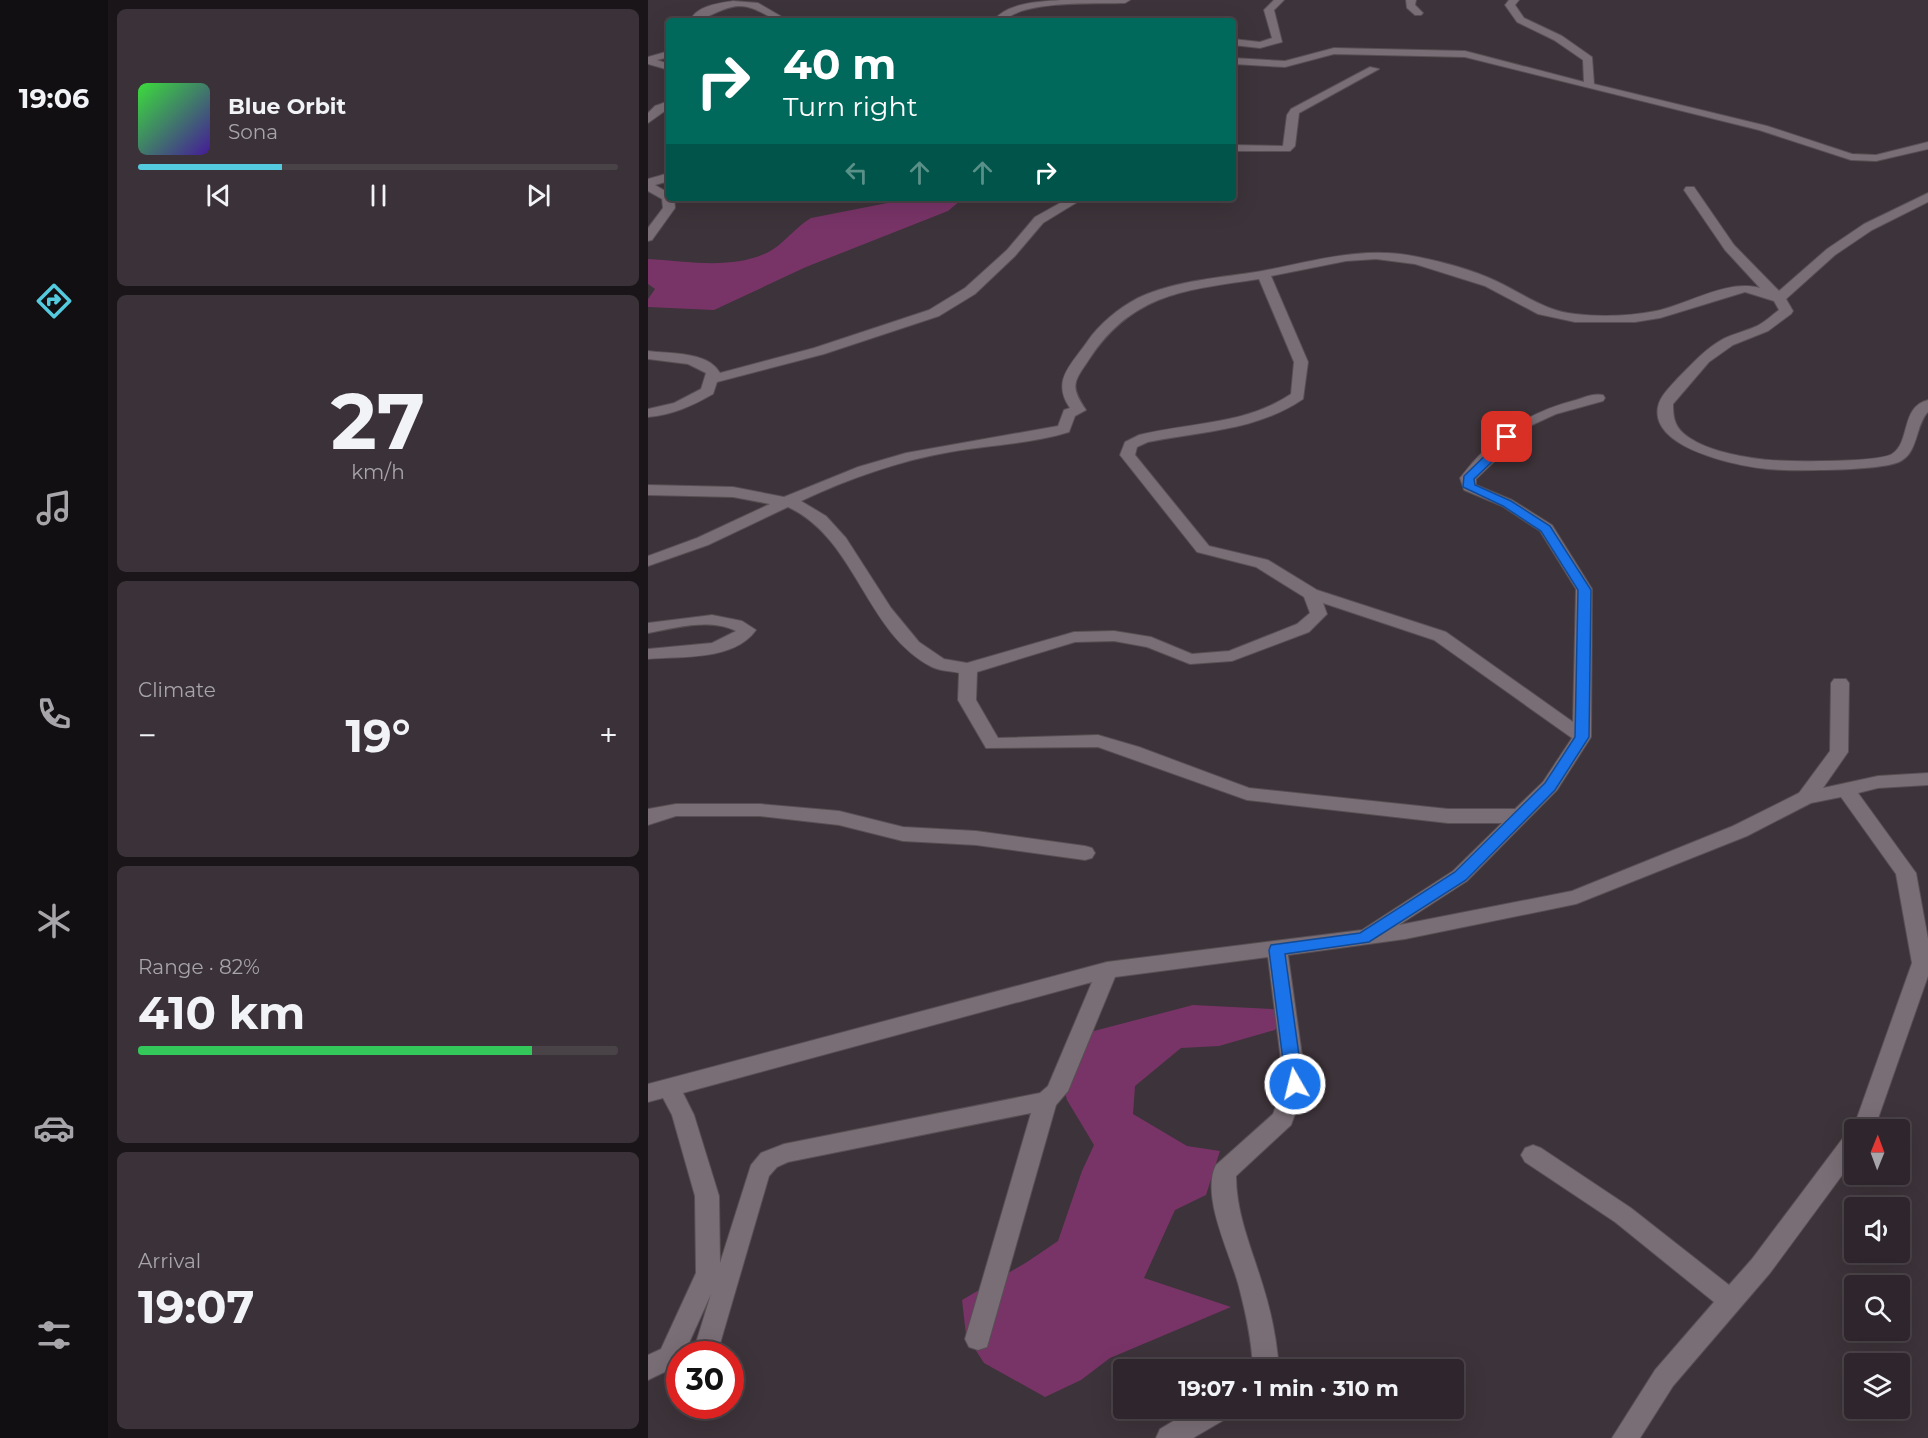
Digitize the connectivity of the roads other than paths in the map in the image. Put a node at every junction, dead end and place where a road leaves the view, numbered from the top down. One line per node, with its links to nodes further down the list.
1 (1125, 0): 5 (street)
2 (1279, 0): 11 (street)
3 (1411, 0): 6 (street)
4 (1514, 0): 20 (street)
5 (1011, 6): 9 (street); 10 (street)
6 (1418, 13)
7 (696, 18): 8 (street)
8 (779, 18)
9 (999, 18)
10 (1017, 18)
11 (1236, 42)
12 (666, 54): 14 (street)
13 (1236, 61): 20 (street)
14 (648, 62)
15 (648, 62): 16 (street)
16 (666, 67)
17 (1374, 69): 24 (street)
18 (666, 70): 19 (street)
19 (657, 74)
20 (1588, 87): 23 (street)
21 (666, 105): 22 (street)
22 (648, 120)
23 (1928, 145)
24 (1236, 148)
25 (666, 178): 26 (street)
26 (648, 184): 28 (street)
27 (1690, 190): 34 (street)
28 (666, 196)
29 (1928, 197): 34 (street)
30 (668, 201): 32 (street)
31 (1073, 201): 36 (street)
32 (648, 237)
33 (1263, 274): 34 (street); 41 (street); 43 (street)
34 (1779, 298): 38 (street)
35 (648, 355): 36 (street)
36 (712, 379): 39 (street)
37 (1598, 398): 48 (street)
38 (1928, 404)
39 (648, 413)
40 (648, 490): 41 (street)
41 (784, 502): 42 (street); 46 (street)
42 (648, 561)
43 (1311, 594): 46 (street); 48 (street)
44 (648, 628): 45 (street)
45 (648, 654)
46 (968, 669): 52 (street)
47 (1840, 683): 51 (street)
48 (1582, 737): 52 (street)
49 (1928, 779): 50 (street)
50 (1845, 789): 51 (street); 57 (street)
51 (1806, 798): 55 (street)
52 (1521, 816): 55 (street)
53 (648, 818): 54 (street)
54 (1086, 853)
55 (1363, 938): 56 (street)
56 (1277, 950): 58 (street); 67 (street)
57 (1925, 963): 61 (street)
58 (1107, 970): 59 (street); 60 (street)
59 (658, 1091): 68 (street)
60 (1046, 1101): 65 (street); 66 (street)
61 (1866, 1119)
62 (1844, 1154): 64 (street)
63 (1533, 1155): 64 (street)
64 (1731, 1301): 71 (street)
65 (978, 1339)
66 (709, 1341)
67 (1266, 1359)
68 (648, 1368)
69 (1201, 1419): 70 (street)
70 (1169, 1438)
71 (1625, 1438)

